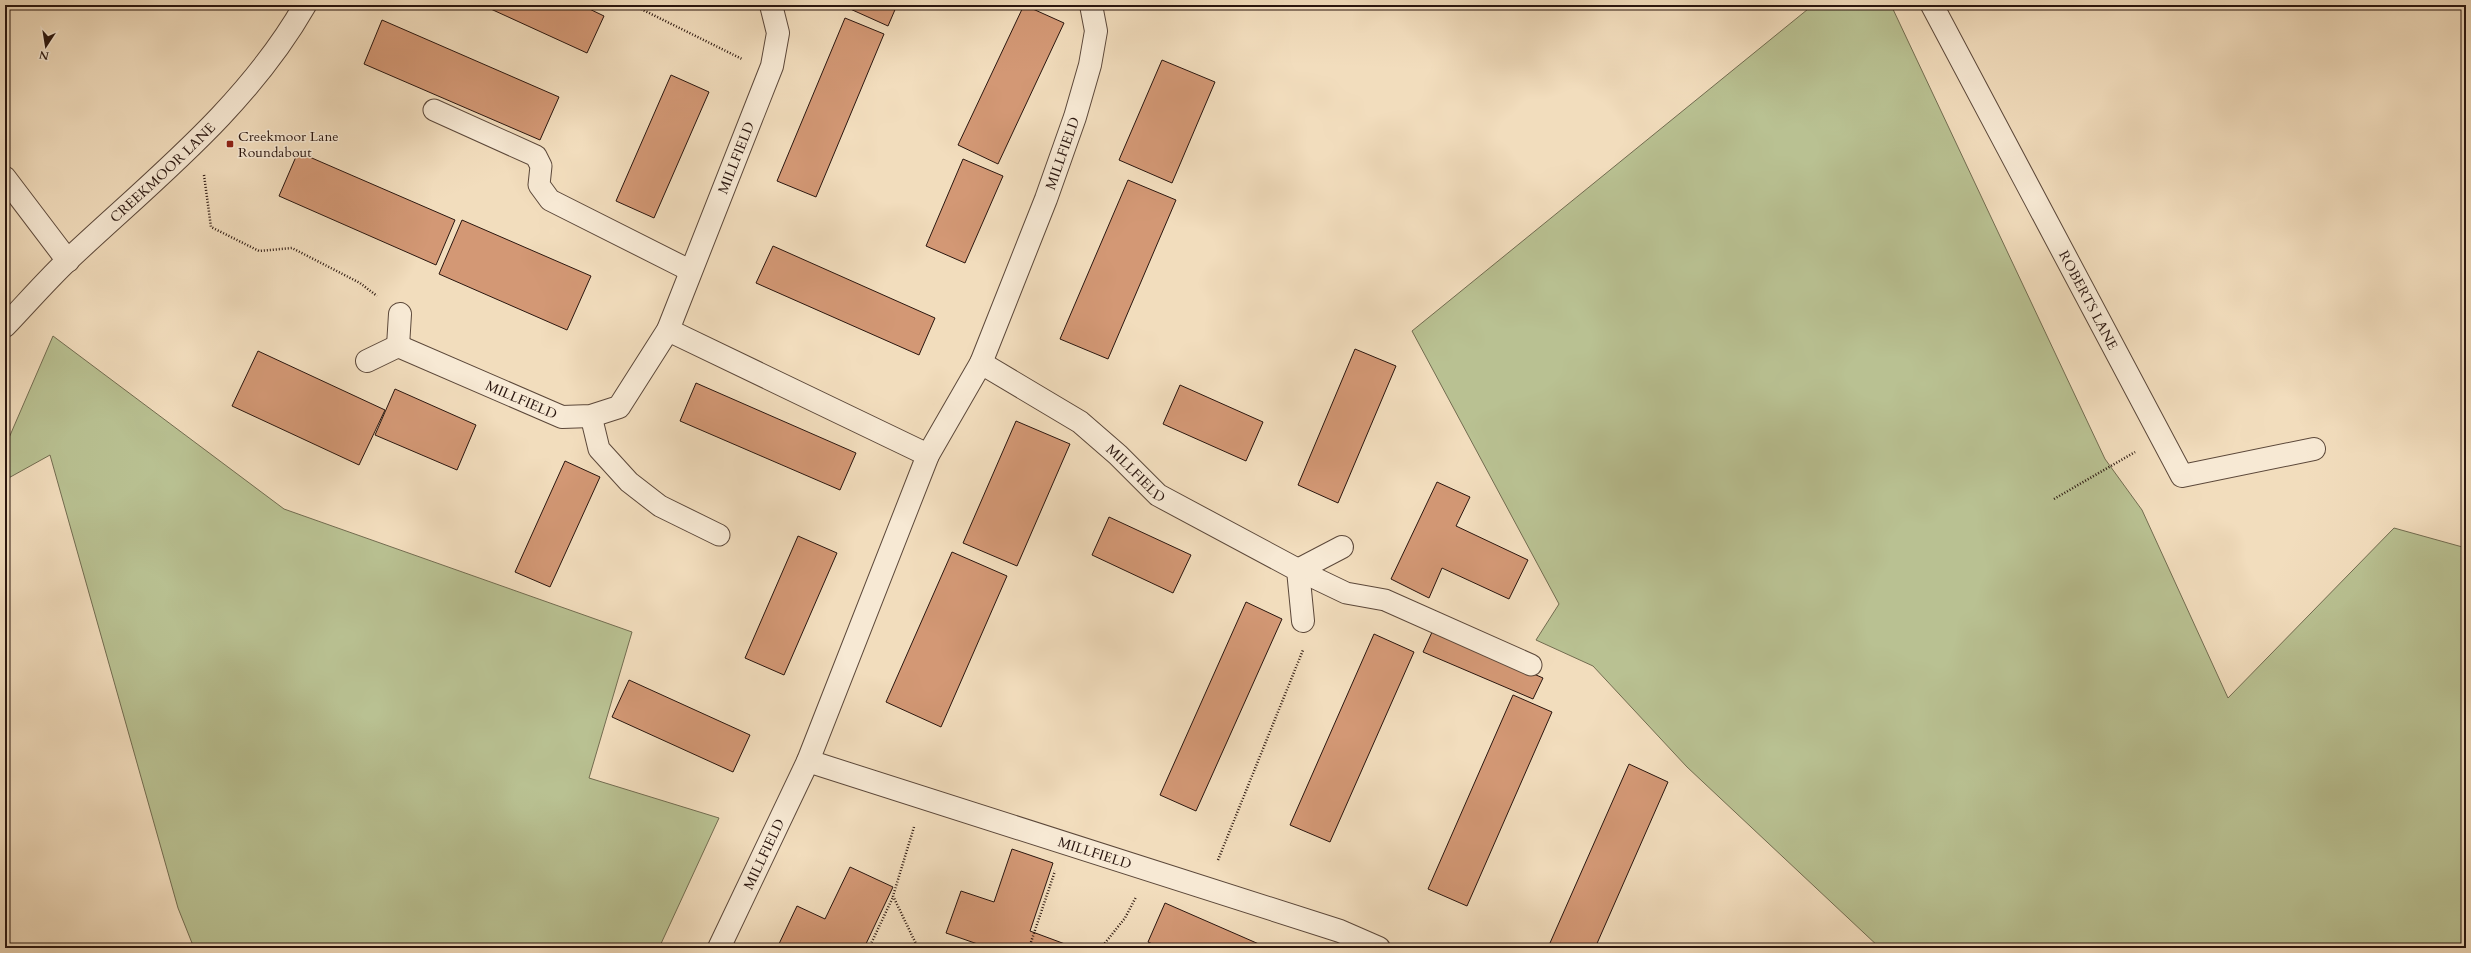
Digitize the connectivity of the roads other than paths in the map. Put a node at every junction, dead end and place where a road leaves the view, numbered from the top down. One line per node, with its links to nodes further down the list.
1 (305, 5): 7 (street, CREEKMOOR LANE)
2 (771, 5): 8 (street, MILLFIELD)
3 (1091, 5): 14 (street, MILLFIELD)
4 (1932, 5): 16 (street, ROBERTS LANE)
5 (434, 110): 8 (lane)
6 (5, 178): 7 (street)
7 (68, 261): 10 (street, CREEKMOOR LANE)
8 (691, 271): 11 (street, MILLFIELD)
9 (400, 314): 12 (street)
10 (5, 326)
11 (668, 330): 15 (street, MILLFIELD); 17 (street)
12 (398, 346): 13 (street); 15 (street, MILLFIELD)
13 (367, 361)
14 (981, 363): 17 (street, MILLFIELD); 20 (street, MILLFIELD)
15 (591, 416): 18 (lane)
16 (2314, 449)
17 (928, 454): 23 (street, MILLFIELD)
18 (719, 535)
19 (1342, 548): 20 (street)
20 (1298, 570): 21 (street); 22 (lane)
21 (1303, 621)
22 (1531, 665)
23 (808, 761): 24 (street, MILLFIELD); 25 (street, MILLFIELD)
24 (719, 948)
25 (1379, 948)

